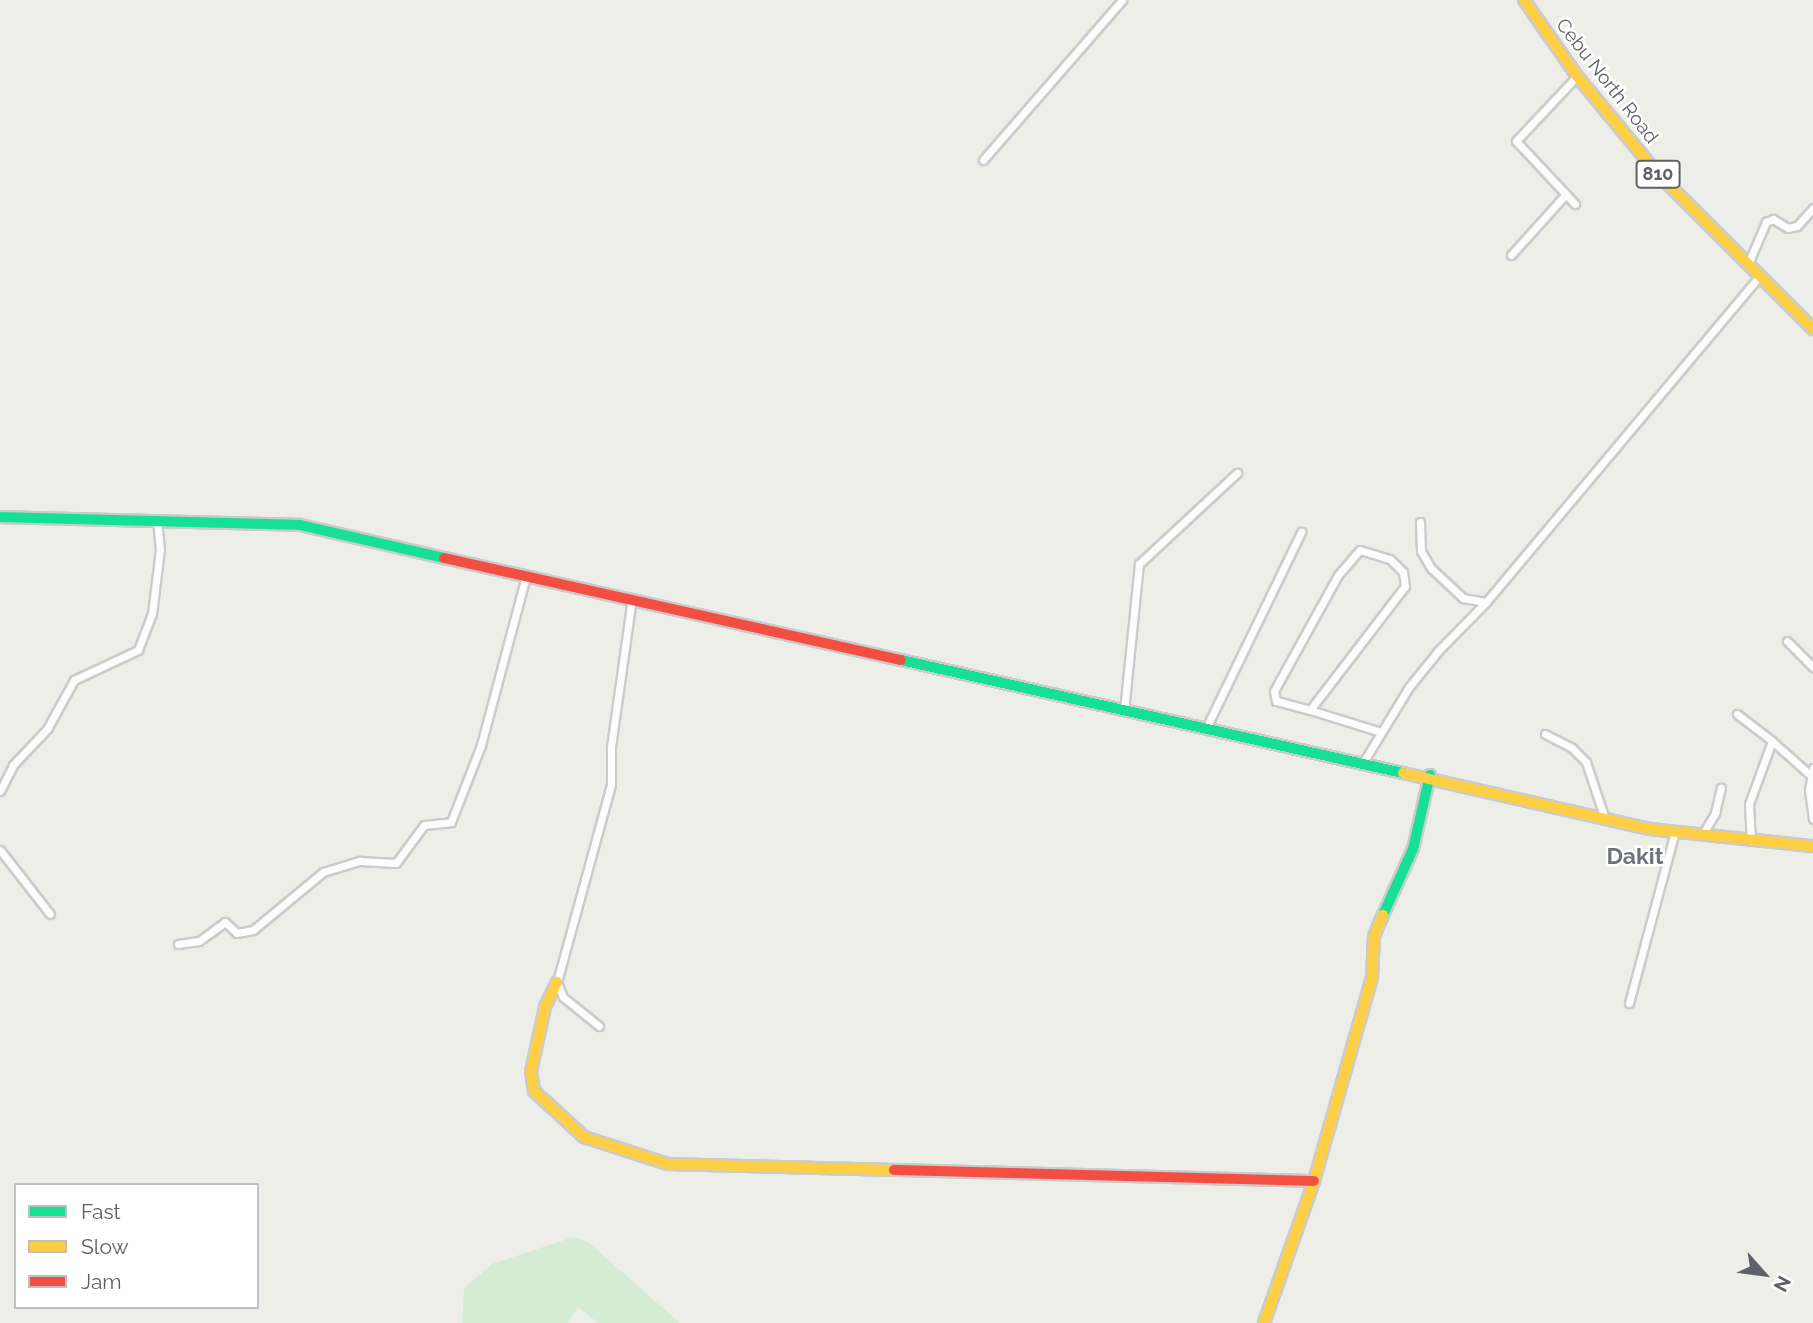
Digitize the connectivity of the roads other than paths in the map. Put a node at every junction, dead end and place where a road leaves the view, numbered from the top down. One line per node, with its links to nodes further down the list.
1 (1122, 0): 4 (street)
2 (1524, 0): 3 (main road, Cebu North Road / 810)
3 (1577, 76): 5 (street); 9 (main road, Cebu North Road / 810)
4 (984, 160)
5 (1566, 194): 6 (street); 8 (street)
6 (1575, 204)
7 (1813, 208): 9 (street)
8 (1511, 255)
9 (1748, 264): 10 (main road, Cebu North Road / 810)
10 (1760, 276): 11 (main road, Cebu North Road / 810); 19 (street)
11 (1813, 329)
12 (1237, 473): 23 (street)
13 (0, 517): 14 (main road)
14 (157, 522): 17 (main road); 33 (street)
15 (1420, 522): 19 (street)
16 (1301, 532): 25 (street)
17 (526, 576): 18 (main road); 42 (street)
18 (632, 598): 23 (main road); 43 (street)
19 (1486, 602): 26 (street)
20 (1787, 641): 21 (street)
21 (1813, 667)
22 (1310, 710): 22 (street); 26 (street)
23 (1124, 711): 25 (main road)
24 (1737, 714): 28 (street)
25 (1207, 726): 29 (main road)
26 (1381, 732): 29 (street)
27 (1545, 734): 34 (street)
28 (1772, 741): 30 (street); 38 (street)
29 (1364, 761): 31 (main road)
30 (1811, 771): 35 (street)
31 (1430, 775): 34 (main road); 46 (main road)
32 (1721, 788): 37 (street)
33 (0, 791)
34 (1605, 819): 36 (main road)
35 (1813, 819)
36 (1675, 831): 37 (main road); 44 (street)
37 (1702, 835): 38 (main road)
38 (1751, 841): 39 (main road)
39 (1813, 846)
40 (0, 850): 41 (street)
41 (50, 914)
42 (178, 944)
43 (557, 982): 45 (street); 46 (main road)
44 (1629, 1003)
45 (599, 1026)
46 (1314, 1181): 47 (main road)
47 (1264, 1323)

